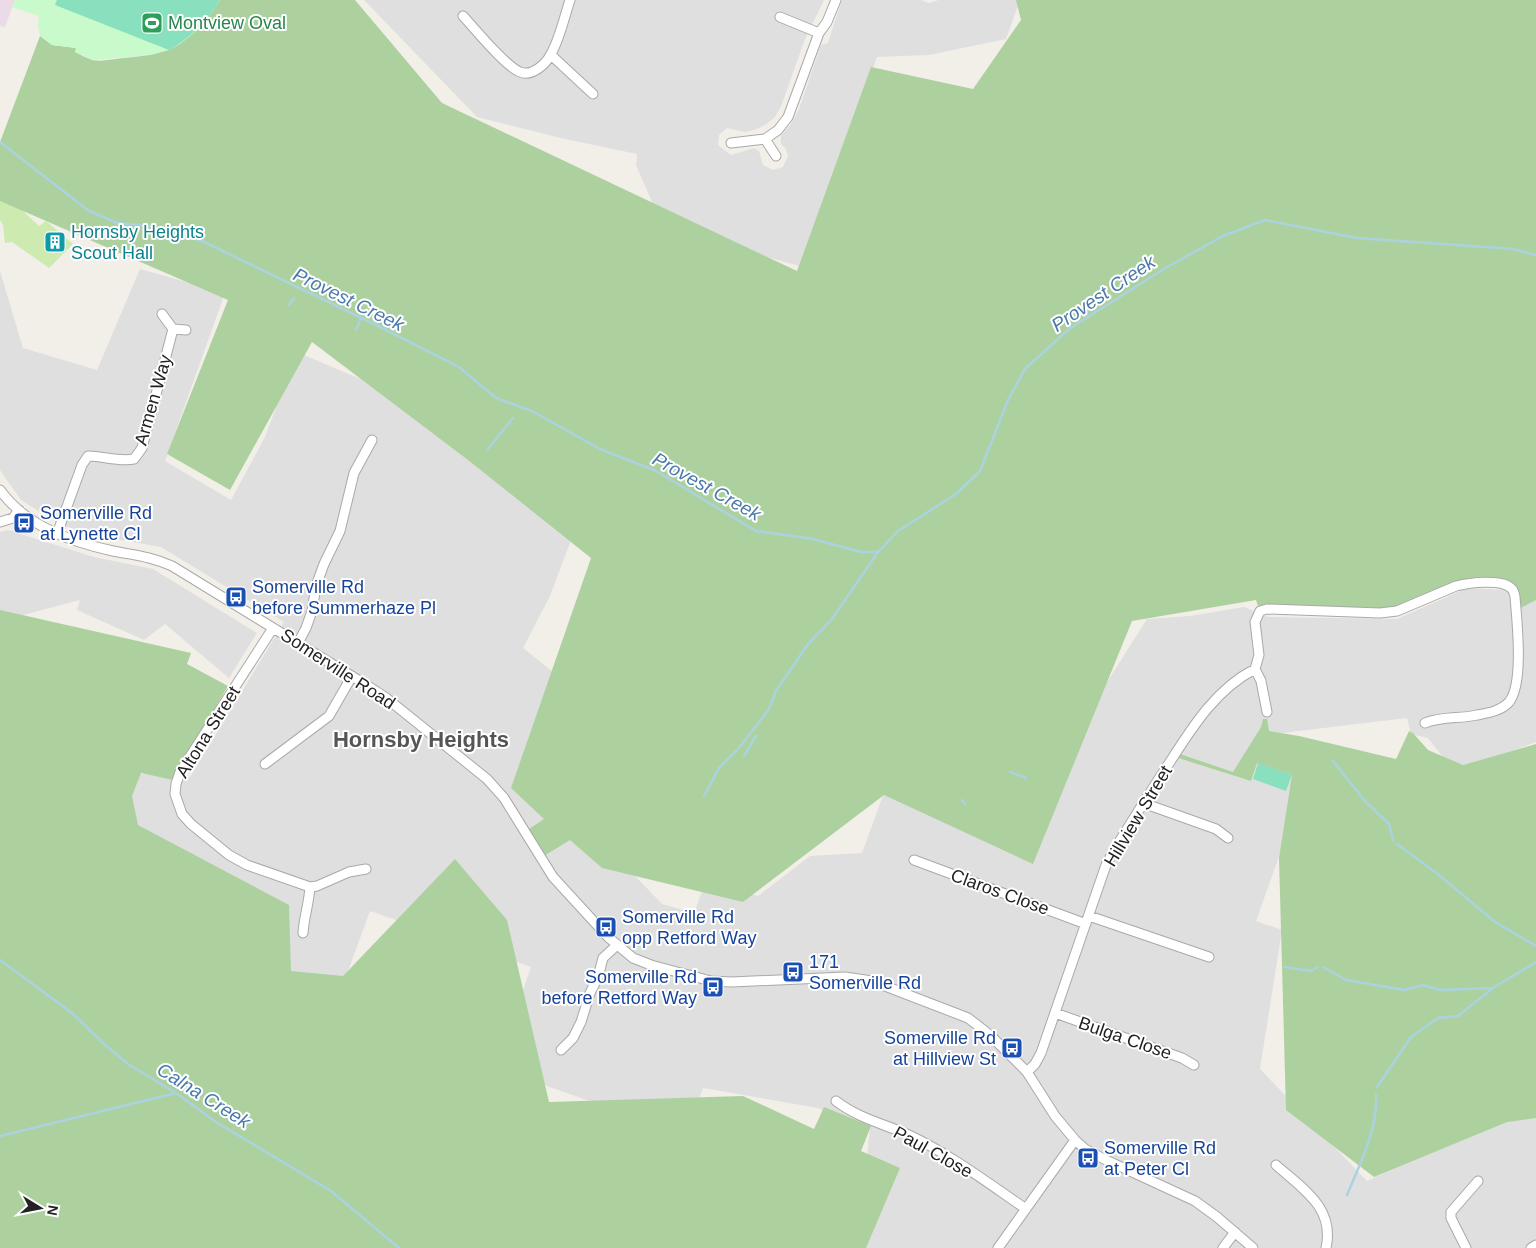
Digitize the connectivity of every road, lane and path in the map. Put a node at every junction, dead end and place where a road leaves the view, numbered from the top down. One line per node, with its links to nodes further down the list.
1 (570, 0): 6 (street)
2 (836, 0): 5 (street)
3 (463, 16): 6 (street)
4 (780, 17): 5 (street)
5 (819, 33): 8 (street)
6 (551, 55): 7 (street)
7 (593, 94)
8 (765, 139): 9 (street); 10 (street)
9 (732, 143)
10 (776, 156)
11 (162, 314): 12 (street)
12 (174, 329): 13 (street); 18 (street, Armen Way)
13 (186, 330)
14 (372, 440): 20 (street)
15 (0, 490): 16 (street, Somerville Road)
16 (19, 510): 17 (street); 18 (street, Somerville Road)
17 (0, 522)
18 (57, 534): 19 (street, Somerville Road)
19 (273, 628): 20 (street, Somerville Road); 30 (street, Altona Street)
20 (298, 643): 22 (street, Somerville Road)
21 (1255, 669): 23 (street); 24 (street); 26 (street, Hillview Street)
22 (352, 676): 25 (street); 33 (street, Somerville Road)
23 (1267, 712)
24 (1425, 723)
25 (265, 764)
26 (1143, 803): 27 (street); 31 (street, Hillview Street)
27 (1228, 838)
28 (914, 860): 31 (street, Claros Close)
29 (366, 869): 30 (street)
30 (310, 887): 32 (street)
31 (1087, 920): 34 (street, Claros Close); 35 (street, Hillview Street)
32 (303, 933)
33 (617, 946): 36 (street); 38 (street, Somerville Road)
34 (1210, 957)
35 (1055, 1013): 37 (street, Bulga Close); 38 (street, Hillview Street)
36 (561, 1050)
37 (1194, 1065)
38 (1027, 1072): 40 (street, Somerville Road)
39 (836, 1102): 43 (street, Paul Close)
40 (1075, 1140): 43 (street); 44 (street, Somerville Road)
41 (1276, 1165): 49 (street)
42 (1478, 1181): 50 (street)
43 (1026, 1209): 46 (street)
44 (1235, 1232): 47 (street); 48 (street, Somerville Road)
45 (1536, 1245): 51 (street)
46 (998, 1248)
47 (1222, 1248)
48 (1253, 1248)
49 (1326, 1248)
50 (1466, 1248)
51 (1531, 1248)

